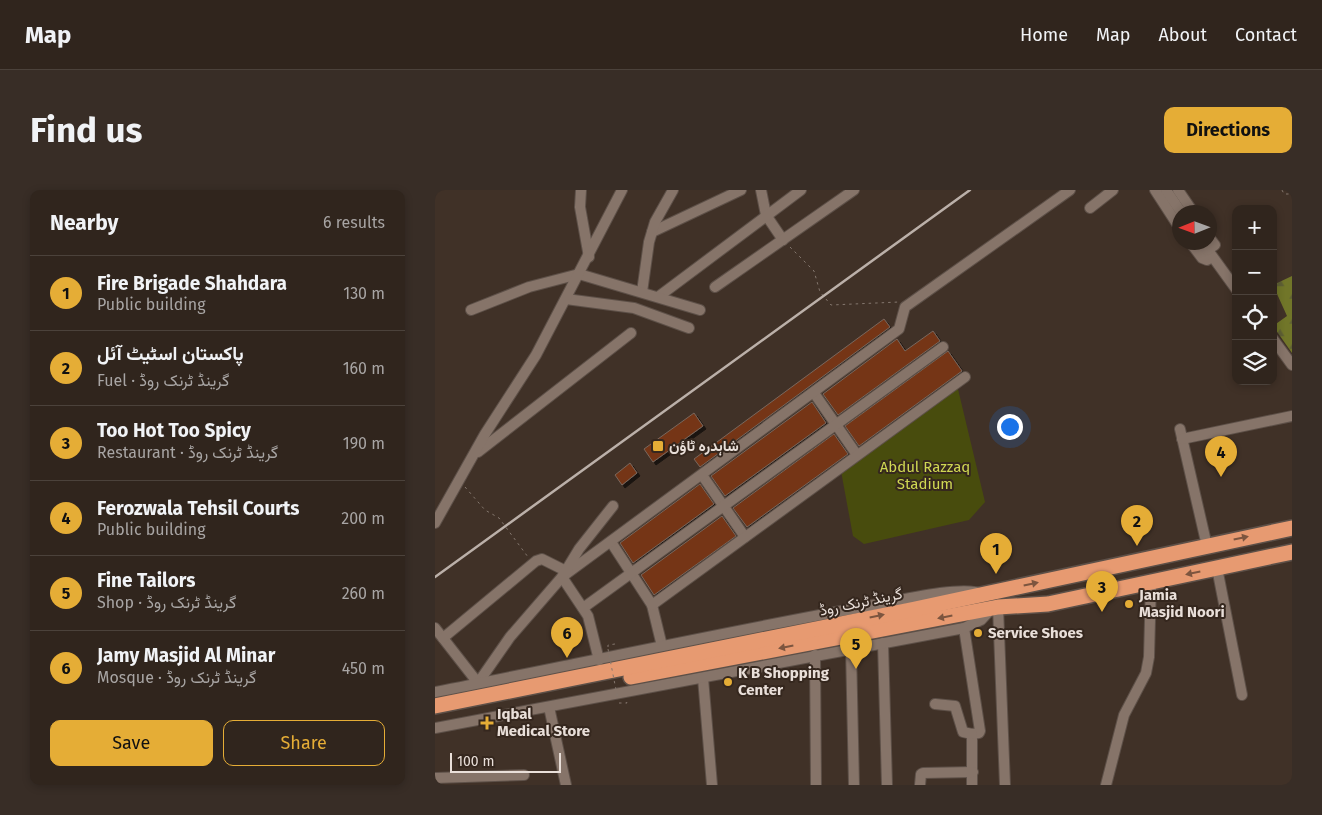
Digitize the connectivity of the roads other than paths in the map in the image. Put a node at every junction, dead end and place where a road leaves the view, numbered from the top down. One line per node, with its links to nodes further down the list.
1 (581, 190): 22 (street)
2 (622, 190): 22 (street)
3 (673, 190): 18 (street)
4 (741, 190): 18 (street)
5 (761, 190): 16 (street)
6 (801, 190): 16 (street)
7 (854, 190): 19 (street)
8 (1070, 190): 37 (street)
9 (1113, 190): 15 (street)
10 (1155, 190): 17 (street)
11 (1166, 190): 13 (street)
12 (1178, 190): 14 (street)
13 (1176, 205)
14 (1188, 205)
15 (1089, 208)
16 (766, 215): 19 (street); 27 (street)
17 (1172, 216)
18 (652, 232): 26 (street)
19 (783, 240): 25 (street)
20 (1196, 250): 21 (street)
21 (1207, 250): 24 (street)
22 (589, 257): 23 (street)
23 (579, 274): 26 (street); 28 (street); 29 (street)
24 (1232, 284)
25 (715, 288)
26 (642, 292): 27 (street)
27 (658, 297): 30 (street)
28 (566, 299): 31 (street); 42 (street)
29 (471, 310)
30 (701, 310)
31 (689, 328)
32 (631, 333): 42 (street)
33 (1277, 345): 35 (street)
34 (943, 347): 39 (street)
35 (1292, 364)
36 (965, 377): 43 (street)
37 (814, 394): 39 (street); 44 (street)
38 (1292, 416): 41 (street)
39 (836, 425): 43 (street); 46 (street)
40 (1180, 428): 41 (street)
41 (1182, 440): 51 (street)
42 (473, 456): 47 (street)
43 (857, 456): 49 (street)
44 (702, 475): 46 (street); 50 (street)
45 (613, 506): 54 (street)
46 (724, 506): 49 (street); 55 (street)
47 (435, 523)
48 (1292, 528): 51 (highway, گرینڈ ٹرنک روڈ, one-way to 48)
49 (745, 536): 58 (street)
50 (611, 542): 54 (street); 55 (street)
51 (1207, 546): 57 (highway, گرینڈ ٹرنک روڈ, one-way to 51)
52 (1292, 552): 53 (highway, گرینڈ ٹرنک روڈ)
53 (1217, 568): 56 (highway, گرینڈ ٹرنک روڈ, one-way to 56); 72 (street)
54 (565, 573): 60 (street); 63 (street); 70 (street)
55 (631, 573): 58 (street); 60 (street)
56 (1151, 582): 59 (highway, گرینڈ ٹرنک روڈ); 91 (street)
57 (983, 594): 65 (street); 74 (highway, گرینڈ ٹرنک روڈ, one-way to 57)
58 (652, 605): 65 (street)
59 (996, 607): 62 (street); 76 (highway, گرینڈ ٹرنک روڈ, one-way to 76); 90 (street)
60 (583, 608): 68 (street)
61 (435, 628): 63 (street)
62 (964, 628): 64 (street); 78 (street)
63 (443, 638): 70 (street)
64 (883, 643): 66 (street); 87 (street)
65 (662, 646): 68 (street)
66 (851, 649): 67 (street); 86 (street)
67 (815, 655): 69 (street); 85 (street)
68 (599, 660): 70 (street)
69 (703, 678): 75 (street); 84 (street)
70 (478, 683): 71 (street)
71 (435, 692)
72 (1242, 695)
73 (935, 704): 78 (street)
74 (435, 706)
75 (549, 707): 77 (street); 83 (street)
76 (435, 716)
77 (435, 728)
78 (972, 734): 79 (street)
79 (973, 772): 88 (street); 89 (street)
80 (525, 775): 82 (street)
81 (435, 778): 82 (street)
82 (479, 781)
83 (566, 785)
84 (712, 785)
85 (816, 785)
86 (854, 785)
87 (887, 785)
88 (921, 785)
89 (973, 785)
90 (1005, 785)
91 (1106, 785)

